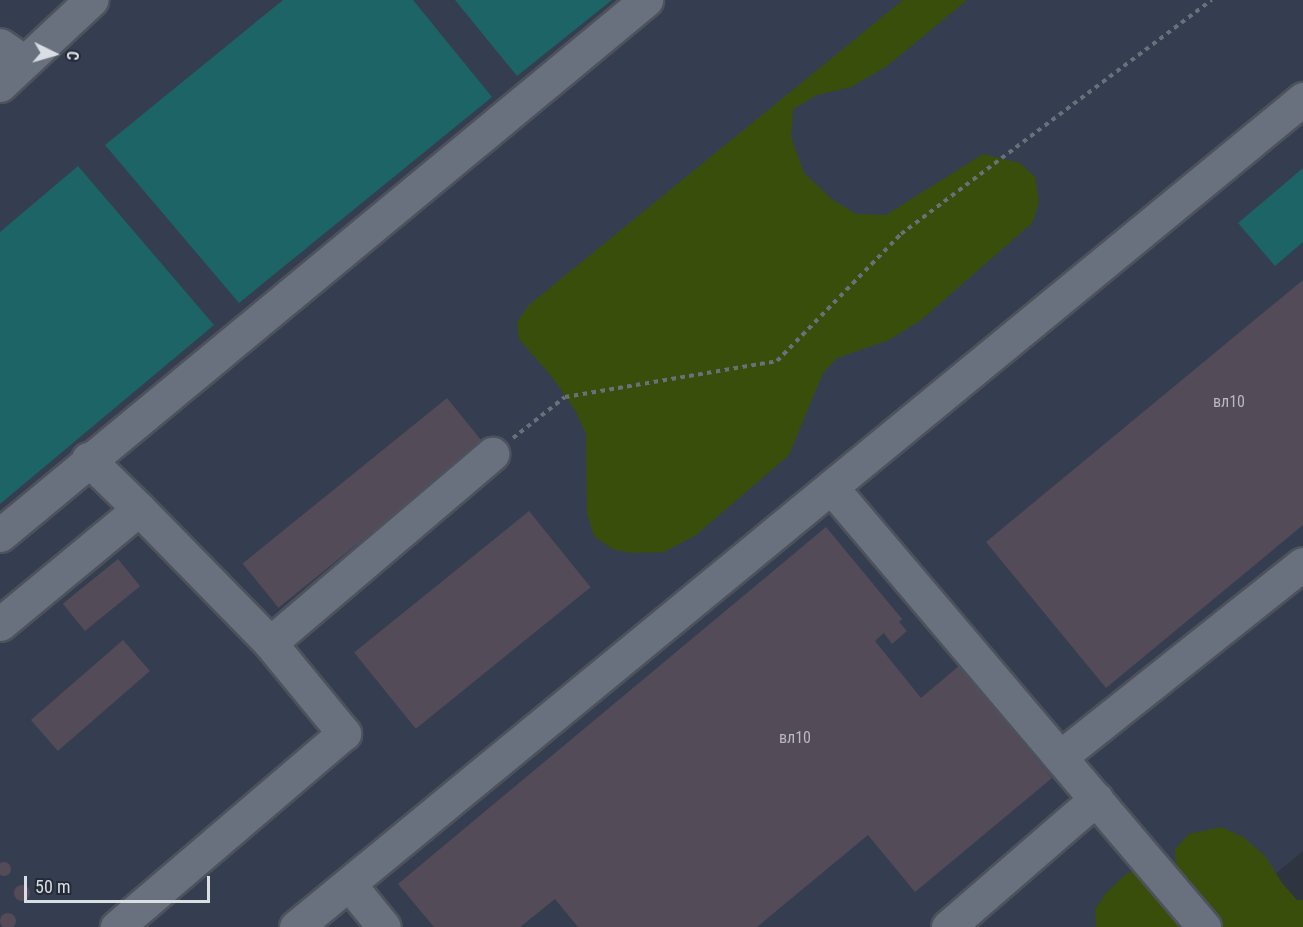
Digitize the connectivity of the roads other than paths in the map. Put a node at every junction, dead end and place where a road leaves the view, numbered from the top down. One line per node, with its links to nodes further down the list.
1 (92, 0): 3 (lane)
2 (646, 0): 7 (lane)
3 (12, 54): 4 (lane)
4 (0, 85)
5 (1303, 99): 8 (lane)
6 (492, 454): 13 (lane)
7 (87, 459): 9 (lane); 10 (lane)
8 (831, 487): 14 (lane); 16 (lane)
9 (139, 509): 12 (lane); 13 (lane)
10 (0, 535)
11 (1303, 564): 14 (lane)
12 (0, 624)
13 (270, 642): 17 (lane)
14 (1060, 757): 15 (lane)
15 (1096, 799): 20 (lane); 21 (lane)
16 (349, 884): 18 (lane); 19 (lane)
17 (117, 927)
18 (296, 927)
19 (384, 927)
20 (948, 927)
21 (1204, 927)

